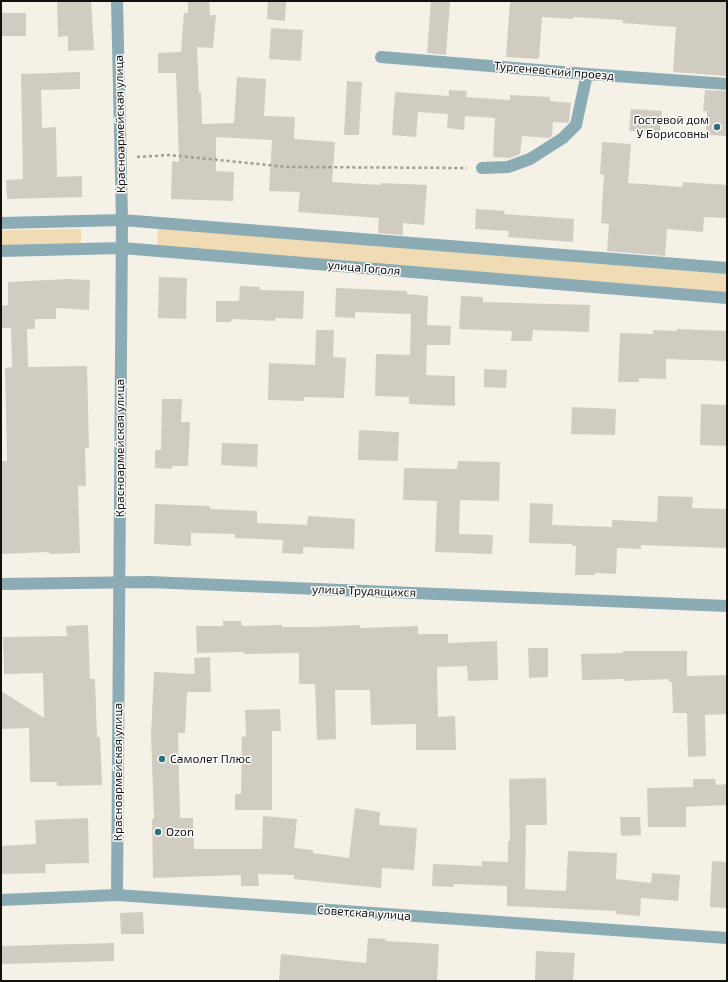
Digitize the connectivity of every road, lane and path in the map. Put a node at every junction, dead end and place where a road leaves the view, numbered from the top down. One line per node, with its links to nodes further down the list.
1 (117, 1): 5 (street, Красноармейская улица)
2 (381, 57): 3 (street, Тургеневский проезд)
3 (587, 74): 4 (street, Тургеневский проезд); 6 (street)
4 (727, 84)
5 (121, 158): 6 (path); 7 (street, Красноармейская улица)
6 (482, 168)
7 (122, 220): 8 (street); 9 (street, Красноармейская улица); 11 (street)
8 (1, 223)
9 (122, 248): 10 (street, улица Гоголя); 12 (street, улица Гоголя); 13 (street, Красноармейская улица)
10 (1, 251)
11 (727, 268)
12 (727, 298)
13 (120, 582): 14 (street, улица Трудящихся); 15 (street, улица Трудящихся); 16 (street, Красноармейская улица)
14 (1, 584)
15 (727, 606)
16 (118, 896): 17 (street, Советская улица); 18 (street, Советская улица)
17 (1, 900)
18 (727, 938)

